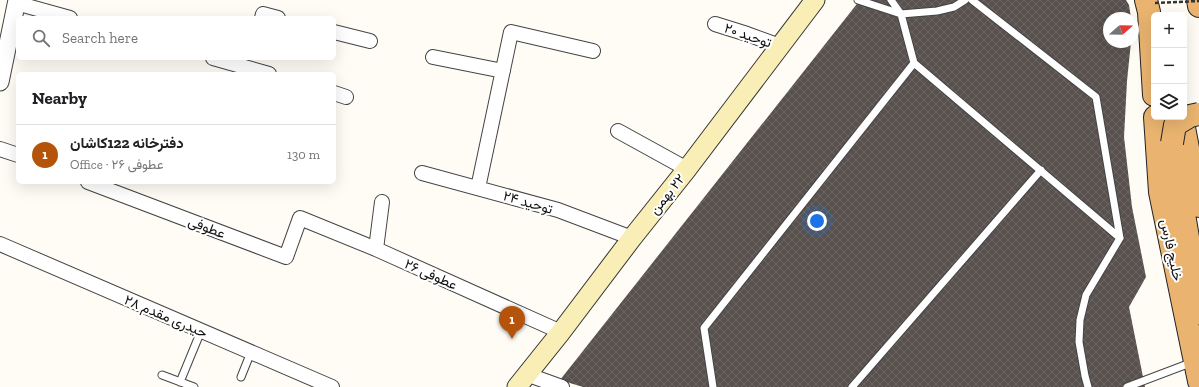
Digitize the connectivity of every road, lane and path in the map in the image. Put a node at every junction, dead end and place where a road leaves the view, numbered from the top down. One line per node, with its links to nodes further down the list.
1 (815, 0): 16 (main road, ٢٢ بهمن)
2 (858, 0): 10 (lane)
3 (891, 0): 10 (lane)
4 (965, 0): 10 (lane)
5 (972, 0): 41 (lane)
6 (1199, 1): 8 (path, bridge); 9 (highway)
7 (17, 2): 11 (street); 14 (street)
8 (1157, 5): 25 (highway)
9 (1199, 6)
10 (901, 14): 21 (lane)
11 (63, 16)
12 (715, 24): 16 (street, توحید ۲۰)
13 (336, 32): 15 (street)
14 (5, 33): 24 (street)
15 (370, 41)
16 (780, 46): 32 (main road, ٢٢ بهمن)
17 (593, 51): 22 (street)
18 (433, 57): 22 (street)
19 (227, 60): 20 (street)
20 (248, 63): 23 (street)
21 (914, 63): 33 (lane); 56 (lane)
22 (503, 71): 36 (street)
23 (265, 72)
24 (0, 82)
25 (1153, 84)
26 (1199, 114): 44 (highway, bridge)
27 (1155, 120): 48 (highway, خلیج فارس)
28 (1183, 120): 38 (highway)
29 (618, 132): 32 (street)
30 (0, 148): 31 (street)
31 (16, 154)
32 (687, 169): 40 (main road, ٢٢ بهمن)
33 (1041, 170): 41 (lane); 57 (lane)
34 (422, 173): 36 (street, توحید ۲۴)
35 (93, 184): 39 (street, عطوفی)
36 (478, 188): 40 (street, توحید ۲۴)
37 (382, 202): 43 (street)
38 (1199, 206)
39 (300, 218): 43 (street, عطوفی ۲۶)
40 (632, 238): 46 (main road, ٢٢ بهمن)
41 (1120, 238): 58 (lane)
42 (0, 244): 45 (street, حیدری مقدم ۲۸)
43 (376, 249): 46 (street, عطوفی ۲۶)
44 (1199, 313)
45 (202, 331): 47 (street, حیدری مقدم ۲۸); 52 (lane)
46 (561, 332): 51 (main road, ٢٢ بهمن)
47 (251, 352): 50 (lane); 54 (street, حیدری مقدم ۲۸)
48 (1197, 371): 59 (lane)
49 (162, 374): 52 (lane)
50 (241, 378)
51 (522, 381): 55 (street)
52 (180, 382): 53 (lane)
53 (194, 387)
54 (332, 387)
55 (562, 387)
56 (713, 387)
57 (852, 387)
58 (1088, 387)
59 (1127, 387)

